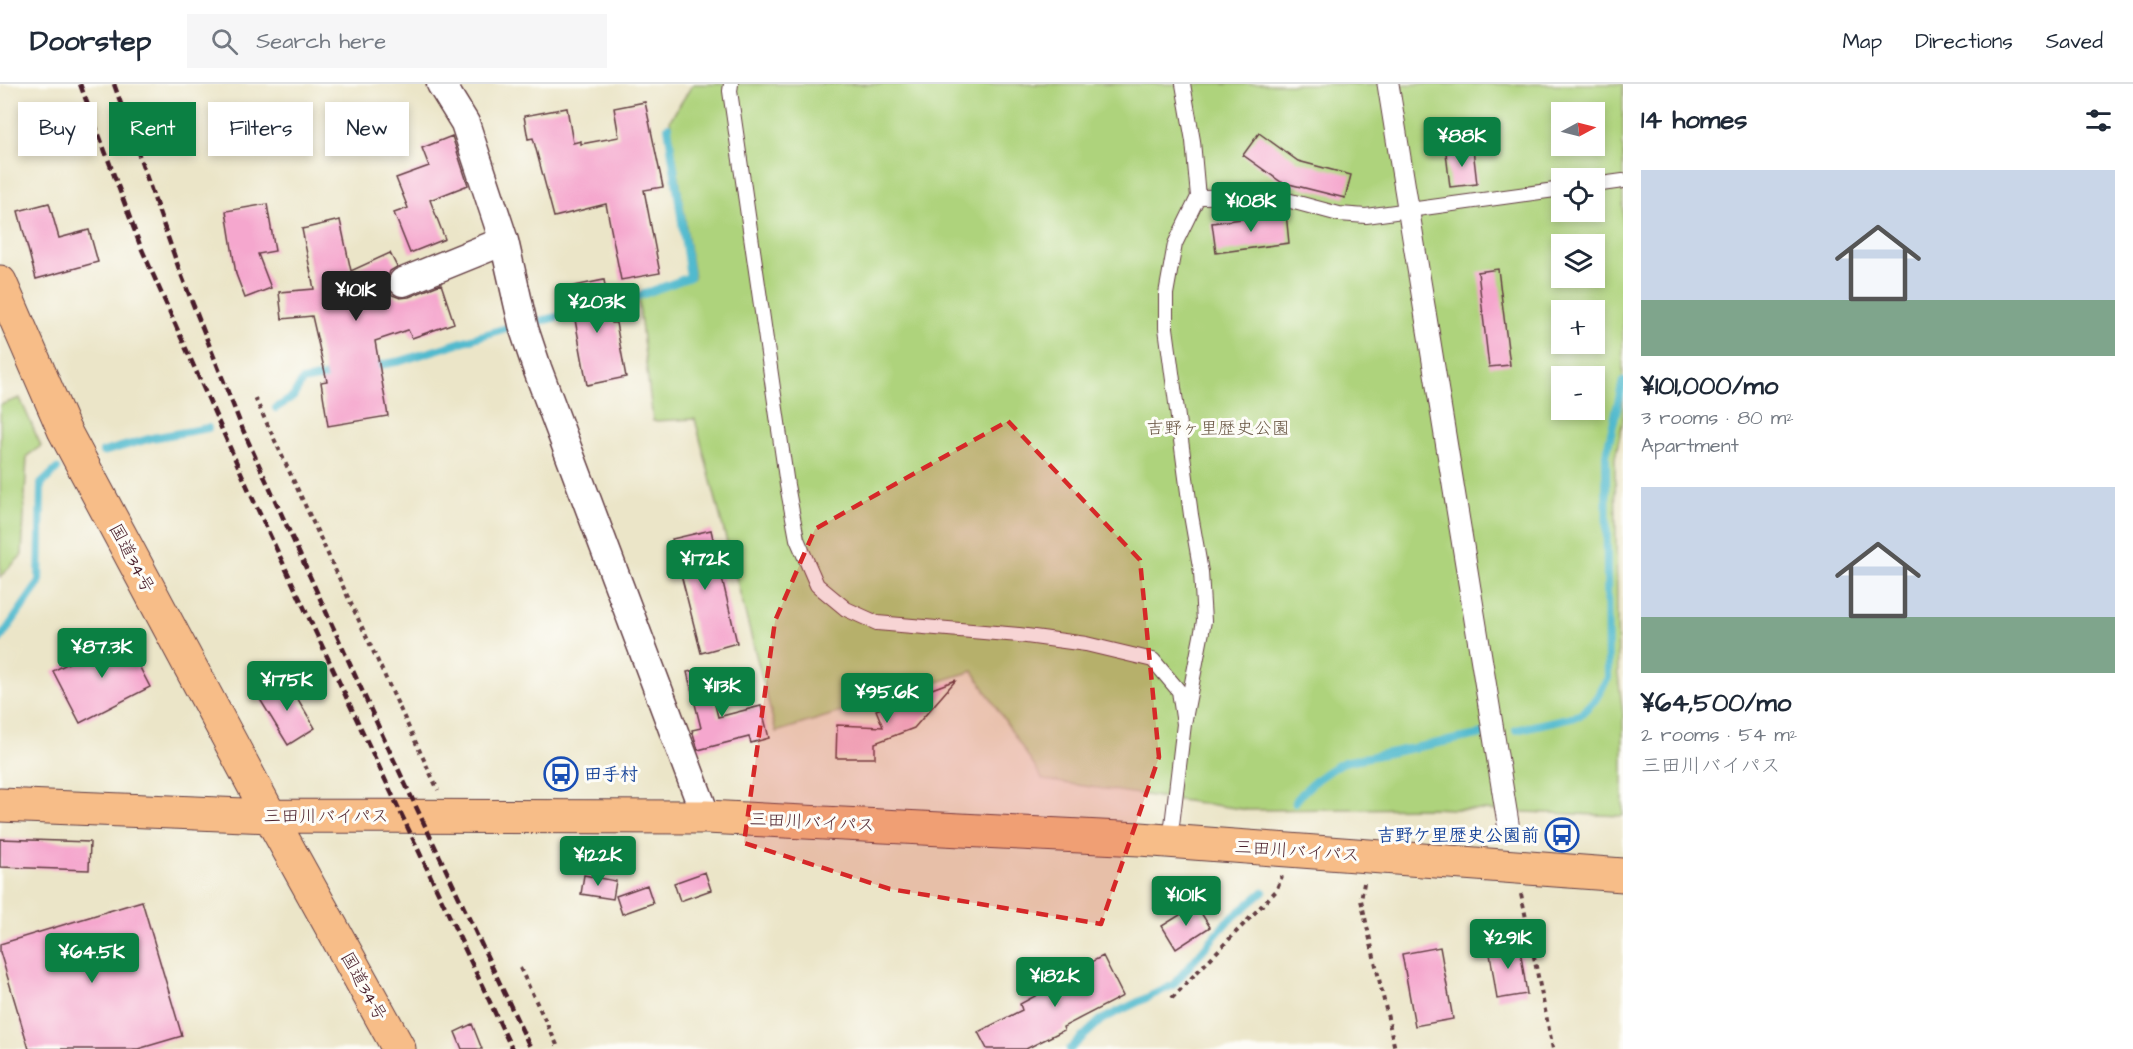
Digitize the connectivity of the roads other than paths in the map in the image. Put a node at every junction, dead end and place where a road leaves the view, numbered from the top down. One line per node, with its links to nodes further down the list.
1 (441, 84): 10 (street)
2 (731, 84): 13 (lane)
3 (1183, 84): 8 (lane)
4 (1388, 84): 9 (street)
5 (1623, 181): 6 (lane)
6 (1605, 183)
7 (1551, 191): 9 (lane)
8 (1198, 197): 9 (lane); 13 (lane)
9 (1407, 211): 17 (street)
10 (504, 241): 11 (street); 16 (street)
11 (403, 282)
12 (2, 291): 15 (highway, 国道34号)
13 (1184, 724): 18 (lane)
14 (0, 806): 15 (highway, 三田川バイパス)
15 (270, 816): 16 (highway, 三田川バイパス); 20 (highway, 国道34号)
16 (706, 817): 18 (highway, 三田川バイパス)
17 (1508, 823)
18 (1170, 842): 19 (highway, 三田川バイパス)
19 (1623, 875)
20 (399, 1049)

